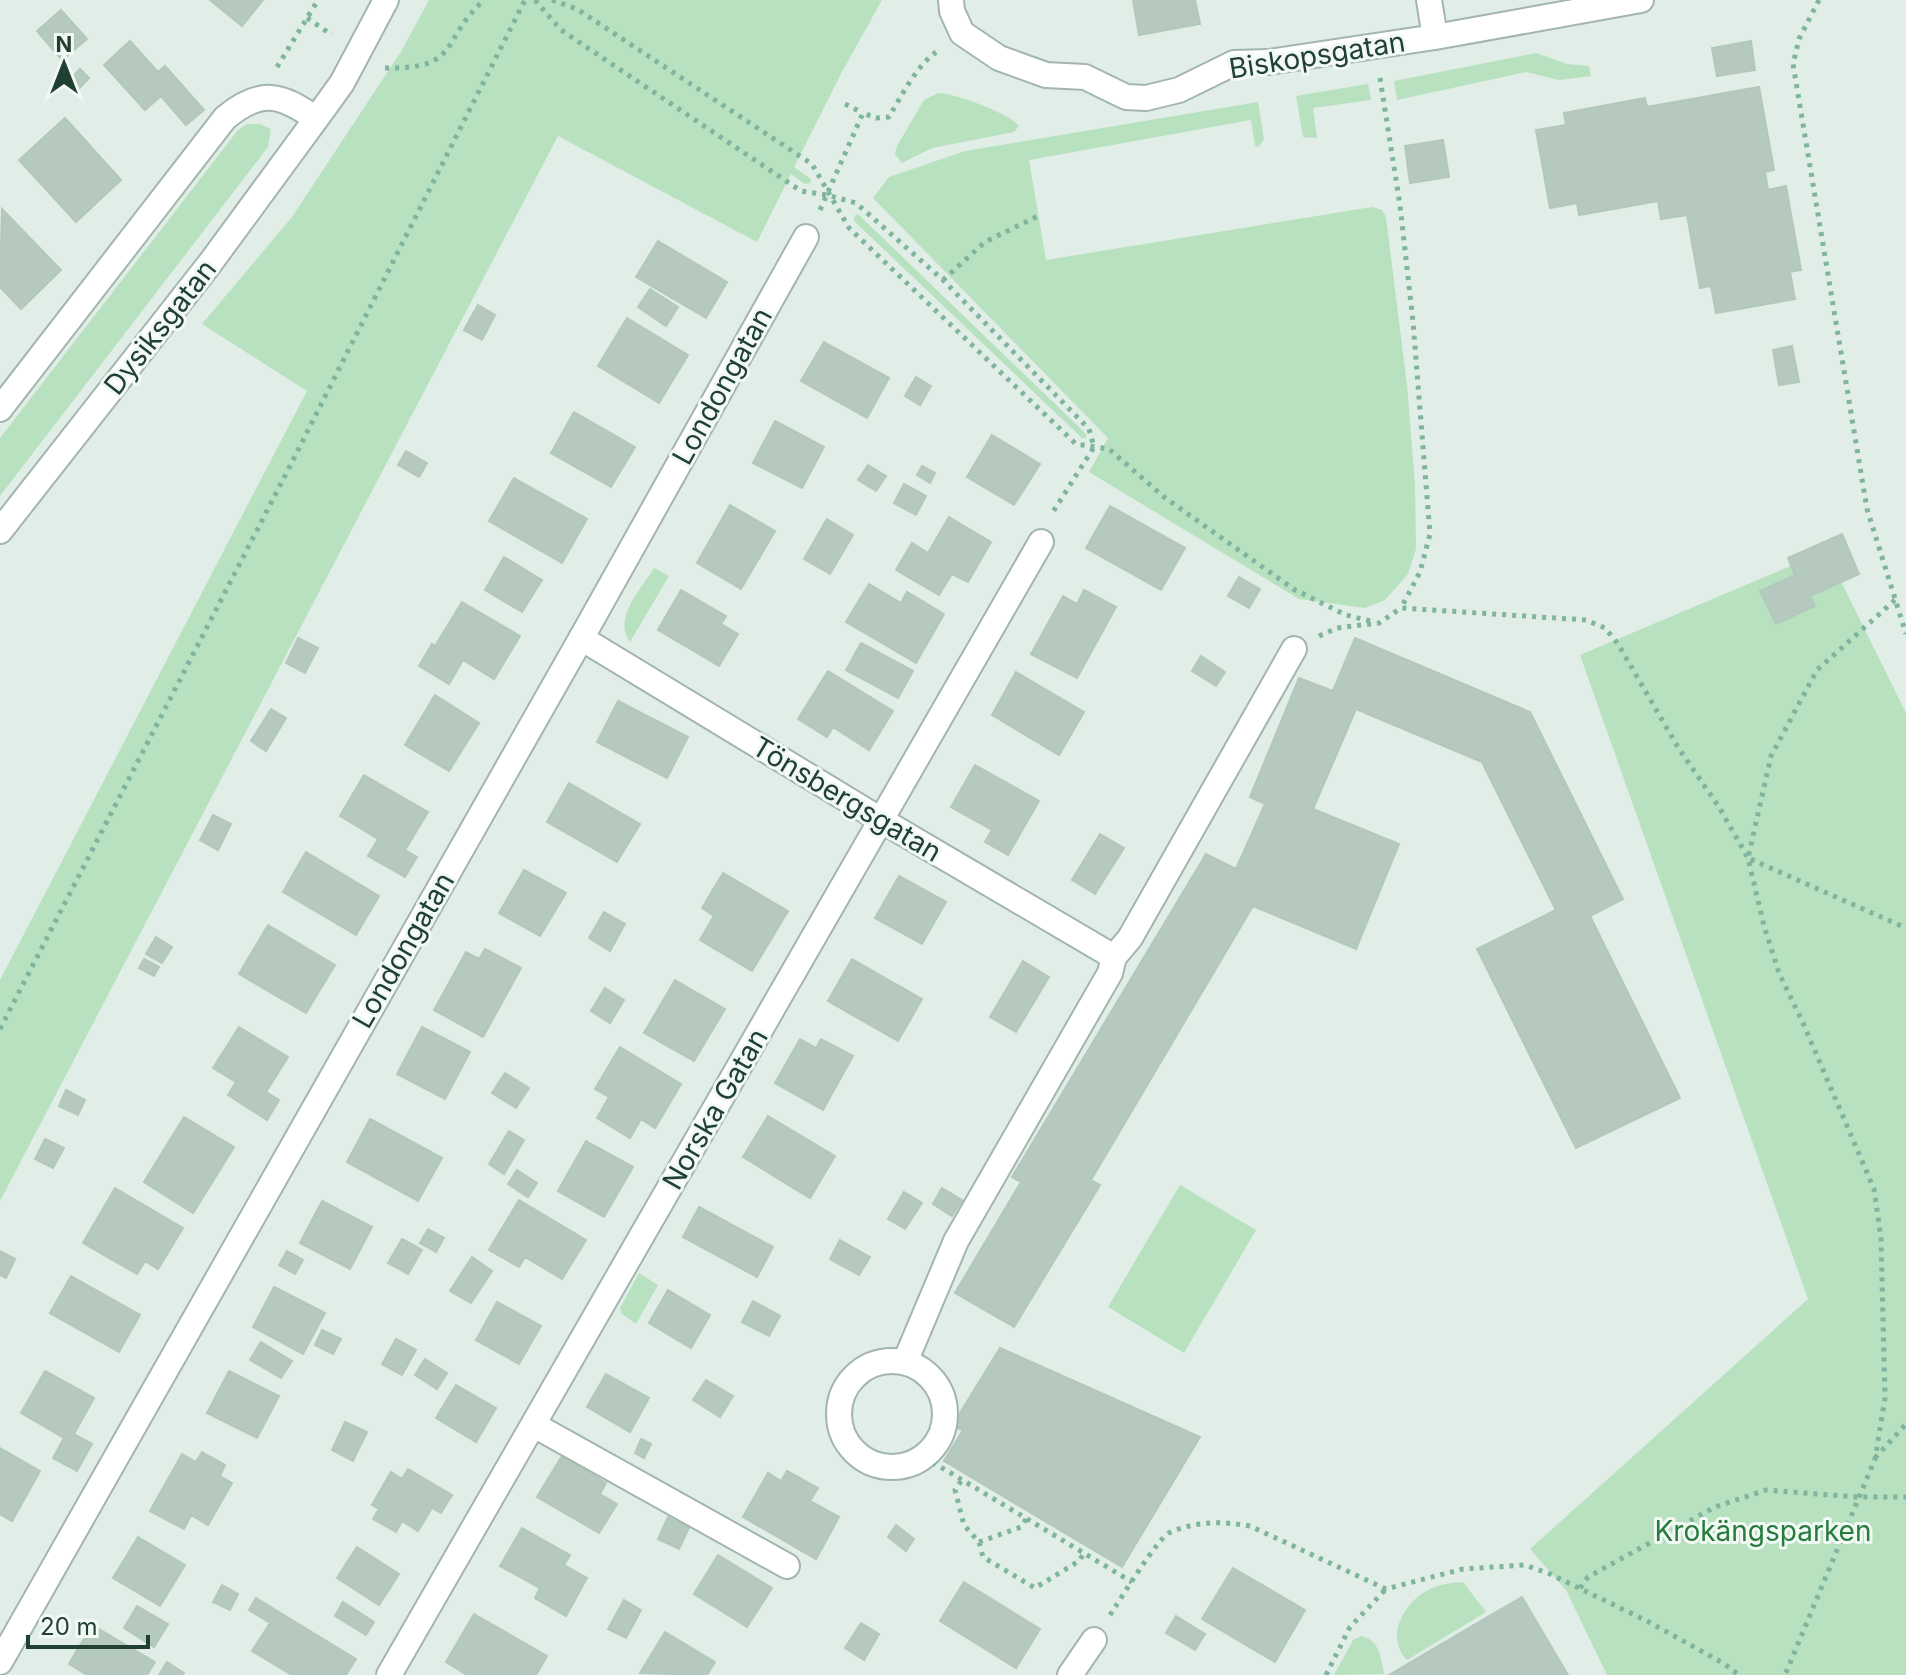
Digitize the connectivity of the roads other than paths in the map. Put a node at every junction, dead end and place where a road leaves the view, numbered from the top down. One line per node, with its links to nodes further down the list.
1 (386, 0): 6 (street, Dysiksgatan)
2 (951, 0): 5 (street, Biskopsgatan)
3 (1429, 0): 5 (street)
4 (1641, 0): 5 (street, Biskopsgatan)
5 (1435, 37)
6 (316, 119): 8 (street); 9 (street, Dysiksgatan)
7 (806, 237): 11 (street, Londongatan)
8 (0, 409)
9 (0, 531)
10 (1041, 542): 13 (street, Norska Gatan)
11 (581, 638): 13 (street, Tönsbergsgatan); 19 (street, Londongatan)
12 (1294, 649): 14 (street)
13 (881, 820): 14 (street, Tönsbergsgatan); 16 (street, Norska Gatan)
14 (1114, 957): 15 (street)
15 (905, 1362): 15 (street)
16 (534, 1425): 17 (street); 20 (street, Norska Gatan)
17 (787, 1566)
18 (1094, 1640): 21 (street)
19 (0, 1662)
20 (389, 1675)
21 (1070, 1675)

